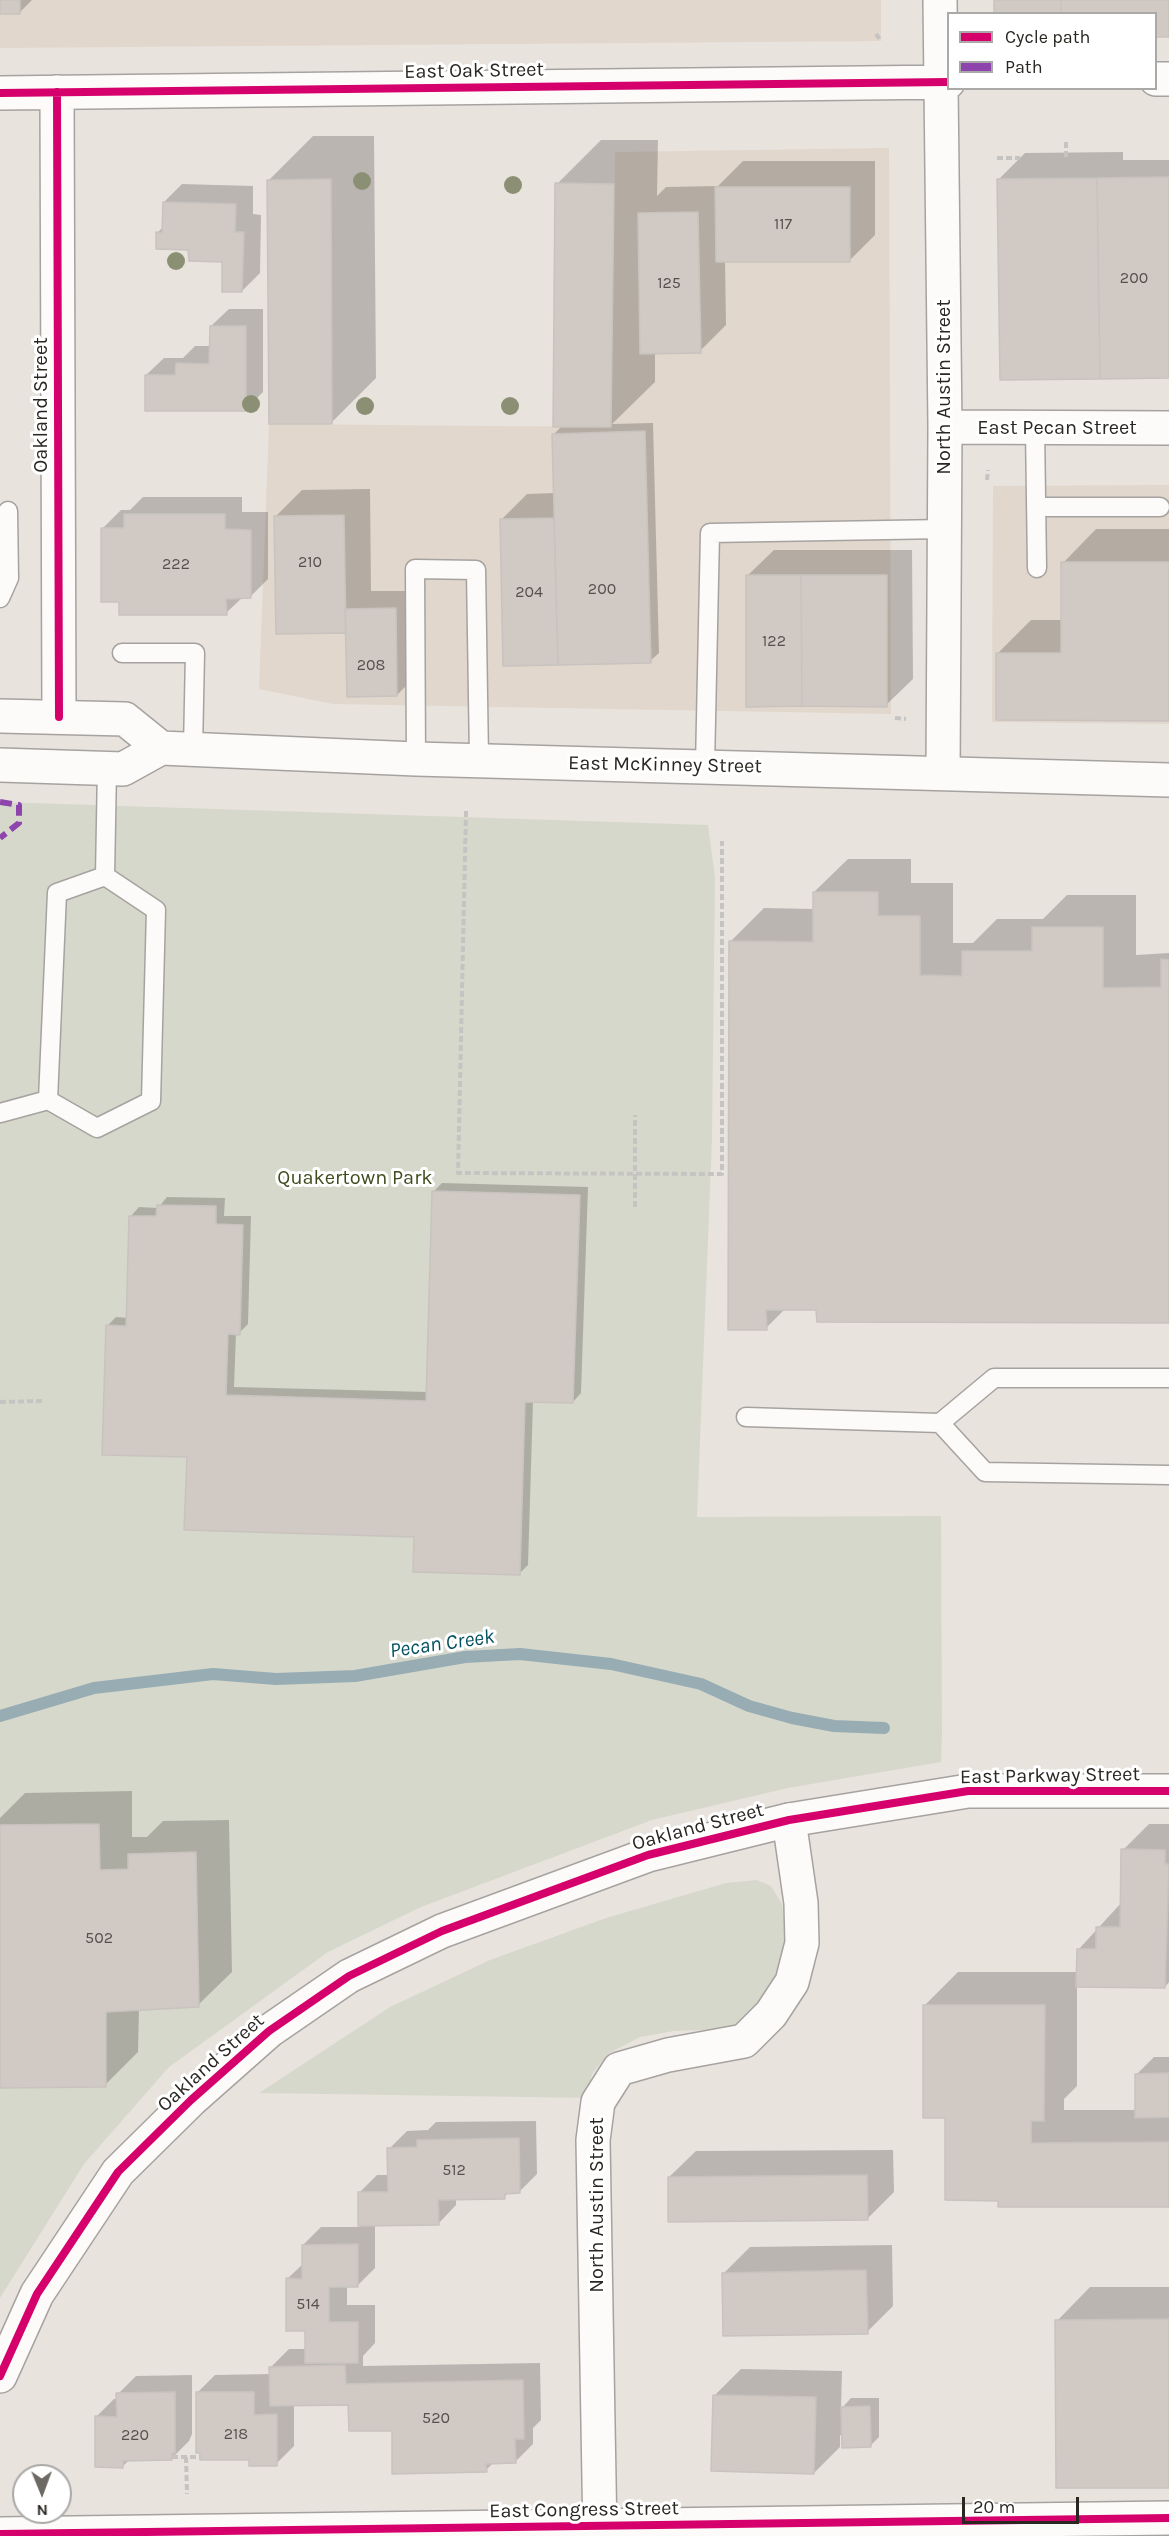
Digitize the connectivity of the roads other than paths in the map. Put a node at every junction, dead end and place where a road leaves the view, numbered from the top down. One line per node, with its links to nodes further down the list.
1 (940, 0): 2 (street, North Austin Street)
2 (945, 82): 3 (street, East Oak Street); 5 (street, North Austin Street)
3 (57, 92): 4 (street, East Oak Street); 16 (street, Oakland Street)
4 (0, 93)
5 (945, 428): 6 (street, East Pecan Street); 11 (street, North Austin Street)
6 (1035, 428): 7 (street, East Pecan Street); 8 (lane)
7 (1169, 428)
8 (1036, 507): 9 (lane); 12 (lane)
9 (1160, 507)
10 (8, 511): 13 (lane)
11 (945, 529): 22 (lane); 24 (street, North Austin Street)
12 (1037, 568)
13 (0, 598)
14 (122, 653): 18 (lane)
15 (0, 716): 16 (street)
16 (59, 717): 17 (street)
17 (161, 748): 18 (street, East McKinney Street); 23 (street)
18 (193, 749): 19 (street, East McKinney Street)
19 (416, 759): 20 (street, East McKinney Street); 20 (lane)
20 (479, 759): 22 (street, East McKinney Street)
21 (0, 765): 23 (street)
22 (705, 766): 24 (street, East McKinney Street)
23 (106, 768): 26 (lane)
24 (942, 773): 25 (street, East McKinney Street)
25 (1169, 780)
26 (105, 876): 27 (lane); 27 (lane)
27 (48, 1100): 28 (lane)
28 (0, 1113)
29 (1169, 1378): 31 (lane)
30 (746, 1417): 31 (lane)
31 (940, 1423): 32 (lane)
32 (1169, 1475)
33 (1169, 1791): 34 (street, East Parkway Street)
34 (789, 1820): 35 (street, Oakland Street); 37 (street, North Austin Street)
35 (0, 2376)
36 (1169, 2518): 37 (street, East Congress Street)
37 (600, 2531): 38 (street, East Congress Street)
38 (0, 2534)

